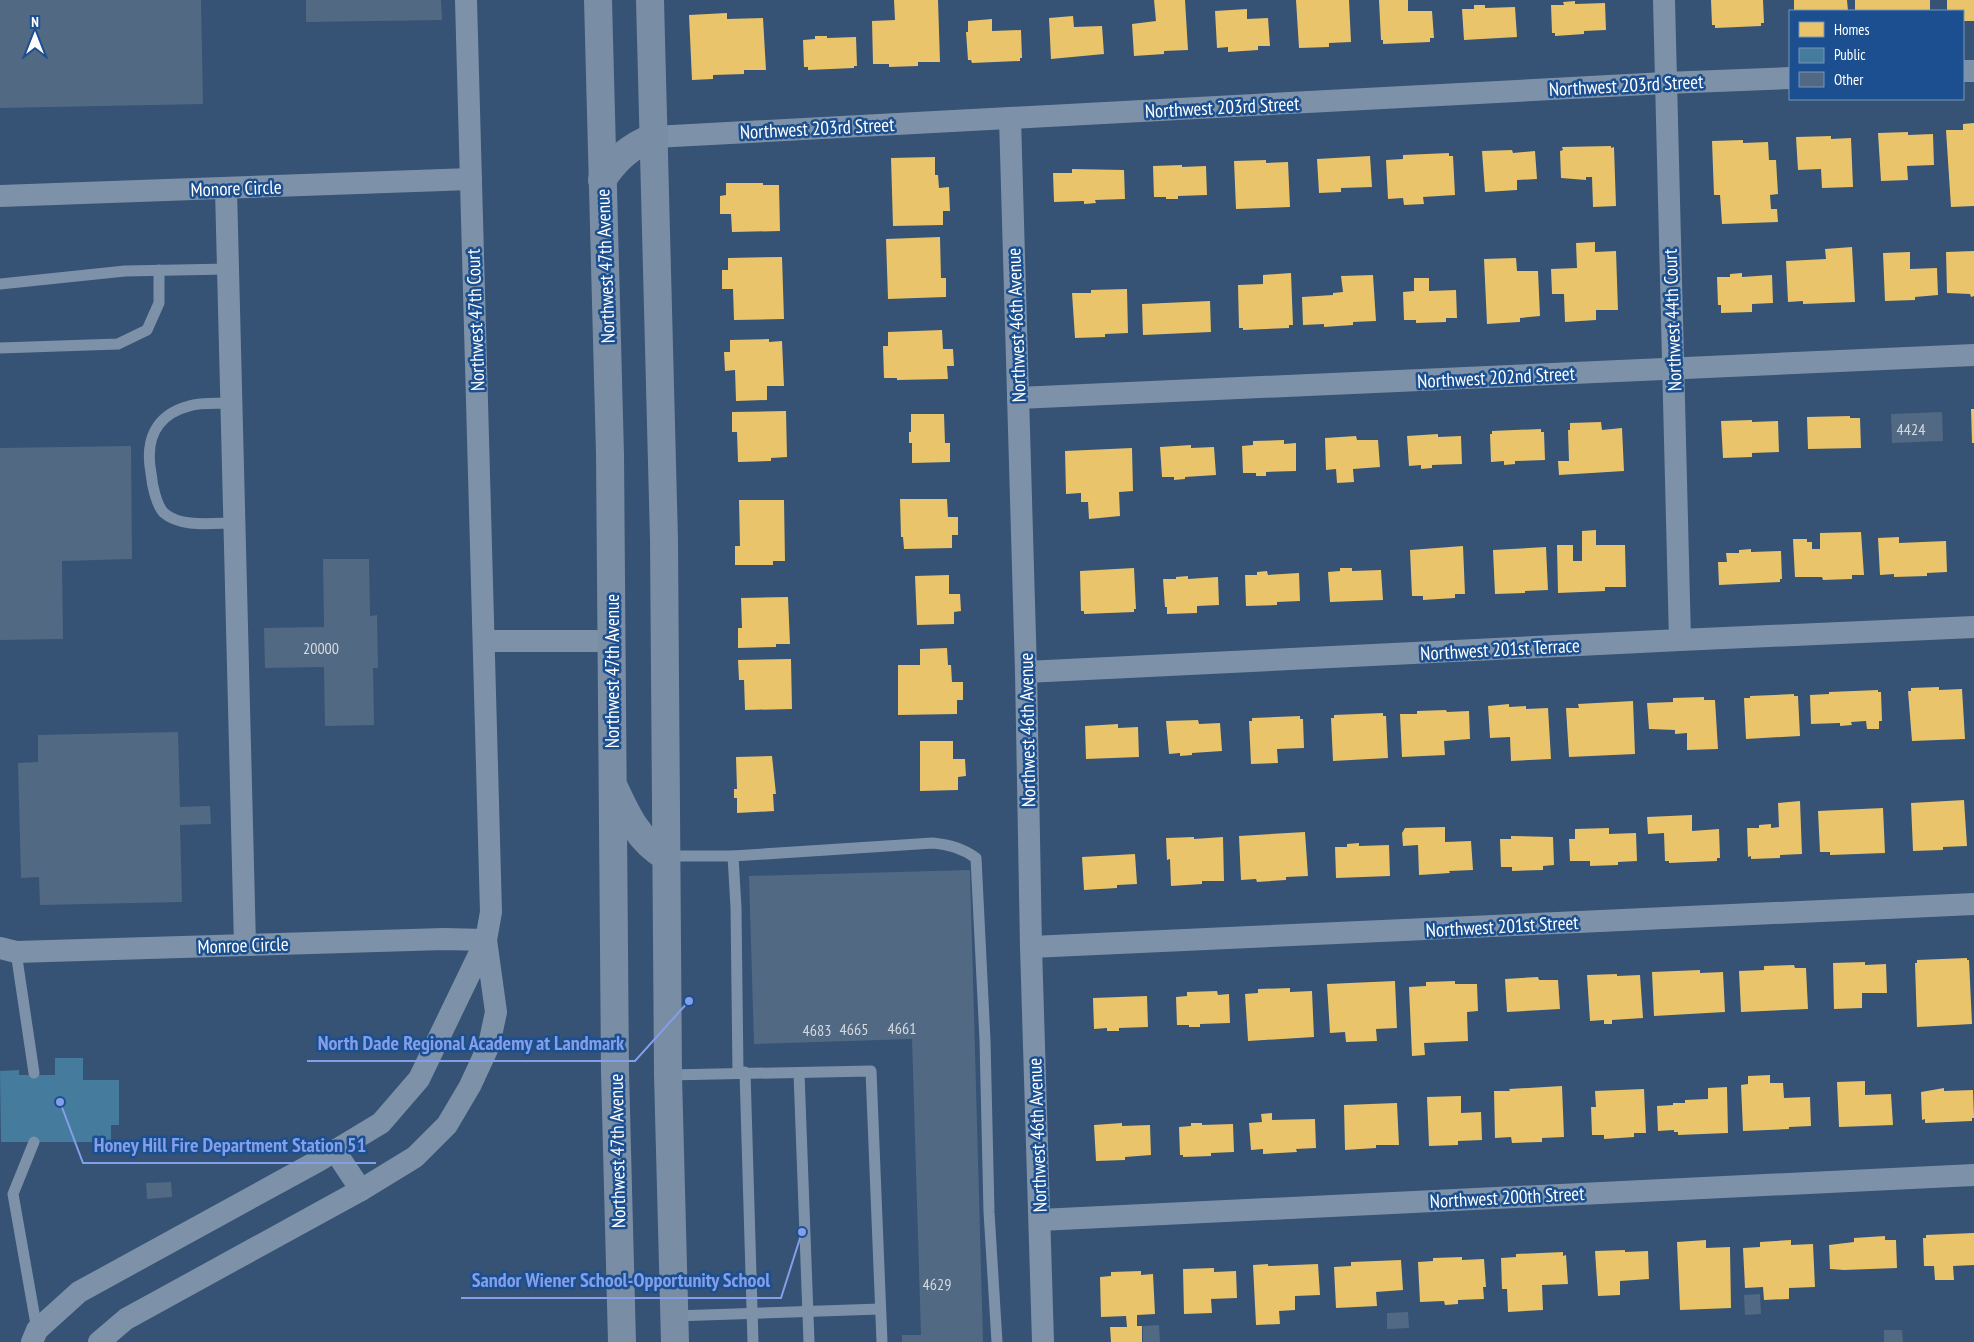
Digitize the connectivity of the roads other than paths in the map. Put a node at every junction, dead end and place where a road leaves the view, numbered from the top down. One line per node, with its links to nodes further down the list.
1 (466, 0): 9 (street, Northwest 47th Court)
2 (598, 0): 10 (main road, Northwest 47th Avenue)
3 (650, 0): 8 (main road)
4 (1664, 0): 6 (street, Northwest 44th Court)
5 (1789, 78): 6 (street, Northwest 203rd Street)
6 (1665, 83): 7 (street, Northwest 203rd Street); 18 (street, Northwest 44th Court)
7 (1010, 118): 8 (street, Northwest 203rd Street); 19 (street, Northwest 46th Avenue)
8 (654, 137): 10 (main road); 28 (main road)
9 (471, 179): 11 (street, Monore Circle); 24 (street, Northwest 47th Court)
10 (602, 180): 25 (main road, Northwest 47th Avenue)
11 (226, 189): 12 (street, Monore Circle); 13 (street)
12 (0, 196)
13 (228, 269): 14 (lane); 20 (street)
14 (159, 270): 15 (lane); 16 (lane)
15 (0, 284)
16 (0, 348)
17 (1974, 355): 18 (street, Northwest 202nd Street)
18 (1673, 369): 19 (street, Northwest 202nd Street); 23 (street, Northwest 44th Court)
19 (1018, 398): 26 (street, Northwest 46th Avenue)
20 (231, 403): 21 (street); 21 (lane)
21 (234, 523): 32 (street)
22 (1974, 627): 23 (street, Northwest 201st Terrace)
23 (1680, 640): 26 (street, Northwest 201st Terrace)
24 (484, 641): 25 (street); 31 (street, Northwest 47th Court)
25 (612, 641): 27 (main road, Northwest 47th Avenue)
26 (1026, 672): 33 (street, Northwest 46th Avenue)
27 (613, 785): 28 (main road); 50 (main road, Northwest 47th Avenue)
28 (666, 856): 29 (lane); 38 (main road)
29 (733, 856): 35 (lane); 54 (lane)
30 (1974, 904): 33 (street, Northwest 201st Street)
31 (486, 940): 32 (street, Monroe Circle); 40 (street); 42 (street)
32 (245, 945): 34 (street, Monroe Circle)
33 (1031, 947): 43 (street, Northwest 46th Avenue)
34 (8, 950): 36 (lane)
35 (741, 1072): 37 (lane); 38 (lane); 46 (lane)
36 (34, 1073)
37 (799, 1073): 44 (lane); 45 (lane)
38 (668, 1075): 47 (main road)
39 (34, 1142): 48 (lane)
40 (335, 1150): 42 (street); 48 (street)
41 (1974, 1175): 43 (street, Northwest 200th Street)
42 (362, 1190): 49 (street)
43 (1040, 1220): 55 (street, Northwest 46th Avenue)
44 (880, 1309): 45 (lane); 53 (lane)
45 (808, 1312): 46 (lane); 52 (lane)
46 (752, 1314): 47 (lane); 51 (lane)
47 (674, 1329)
48 (34, 1336)
49 (99, 1342)
50 (622, 1342)
51 (753, 1342)
52 (809, 1342)
53 (882, 1342)
54 (996, 1342)
55 (1043, 1342)

